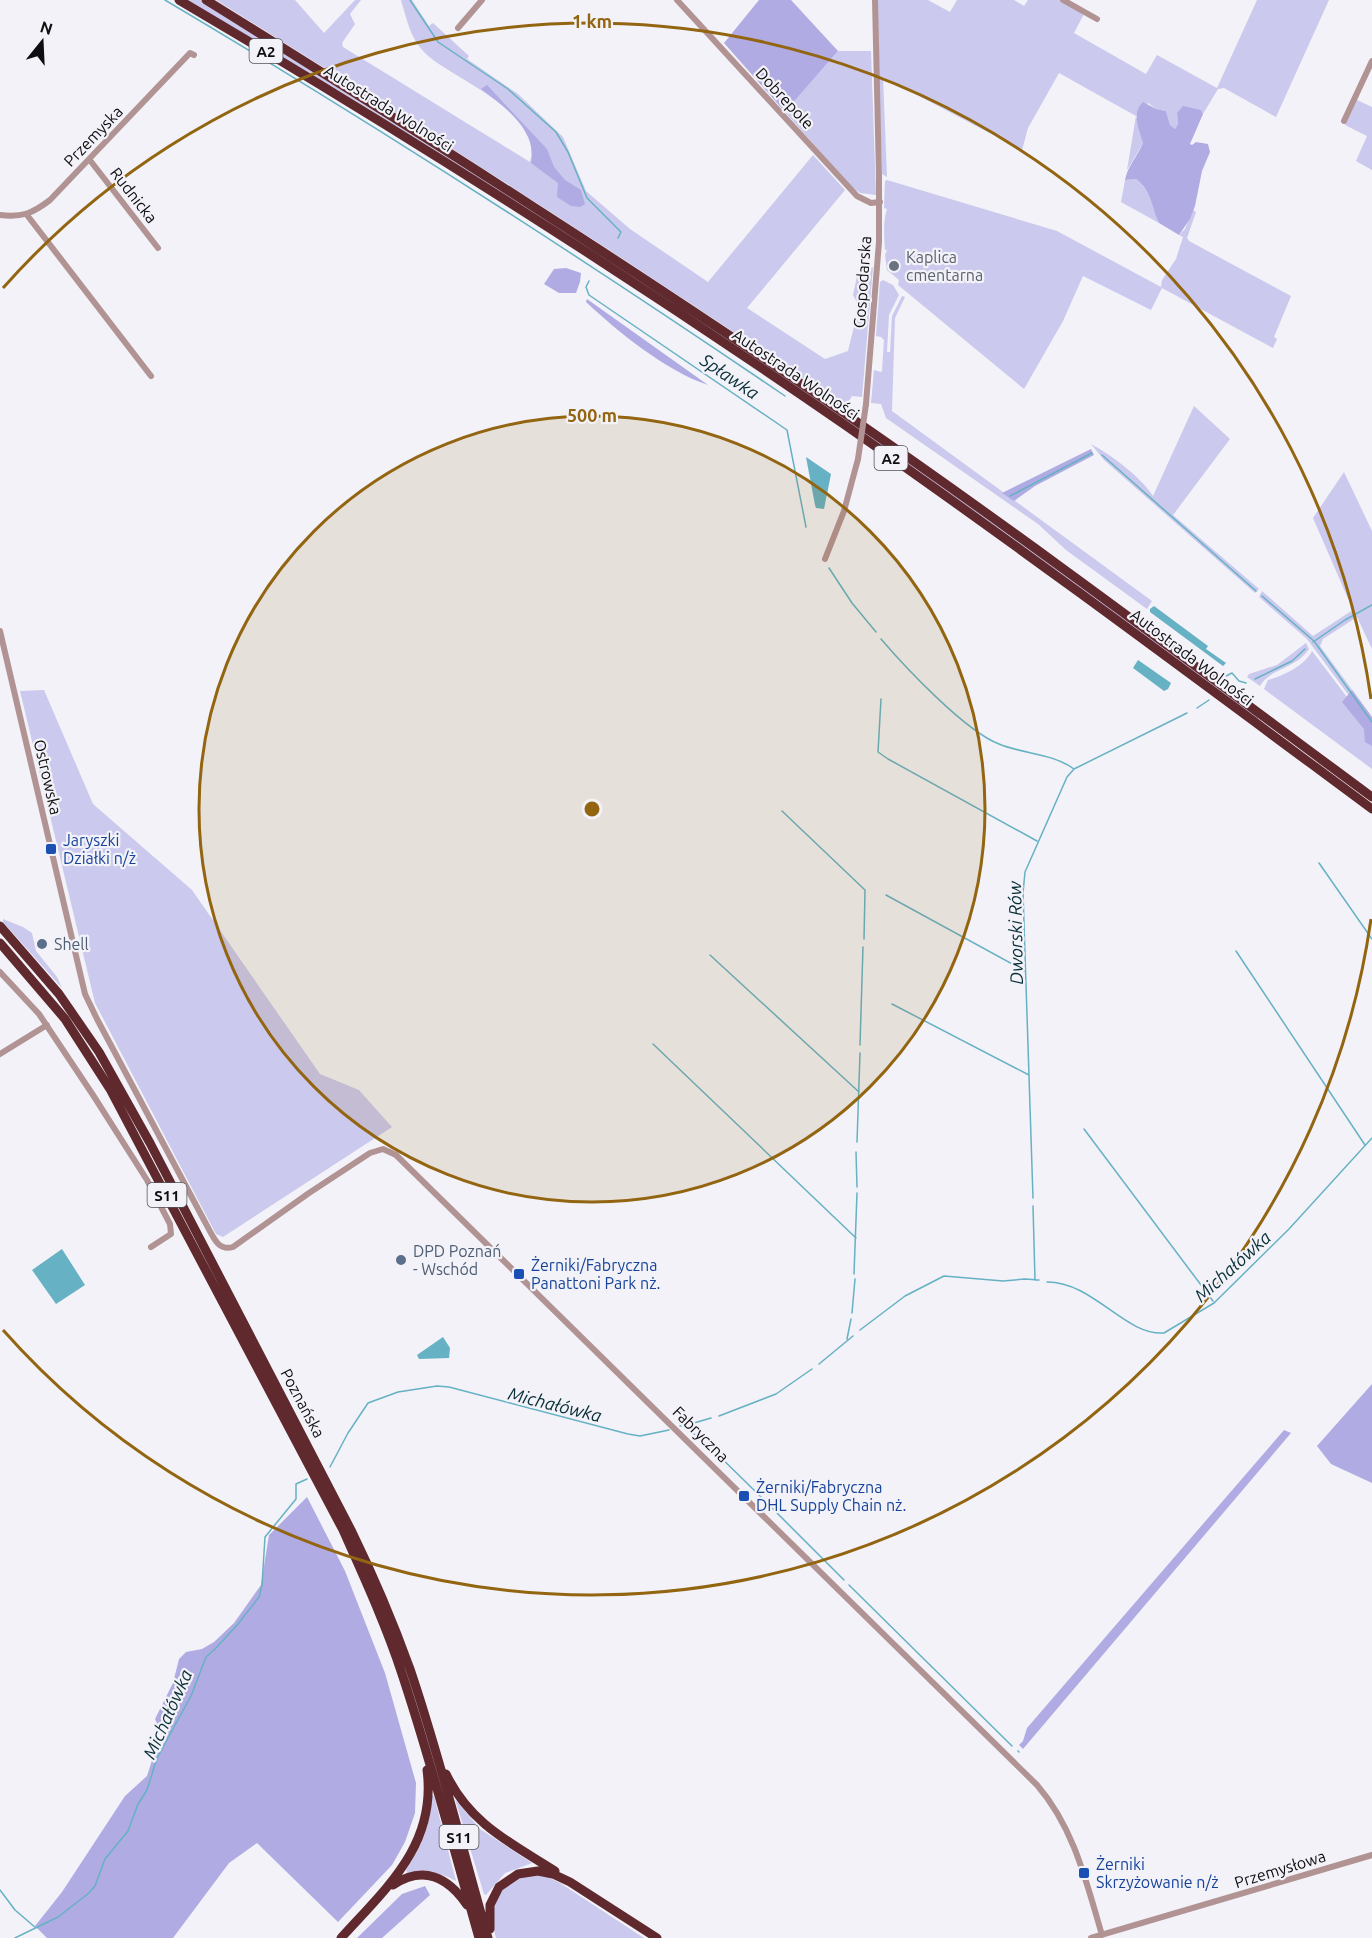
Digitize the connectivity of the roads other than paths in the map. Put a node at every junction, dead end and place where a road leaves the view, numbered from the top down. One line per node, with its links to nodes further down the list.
1 (179, 0): 21 (highway, Autostrada Wolności / A2)
2 (206, 0): 20 (highway, Autostrada Wolności / A2)
3 (482, 0): 8 (street)
4 (677, 0): 13 (street, Dobrepole)
5 (875, 0): 13 (street, Gospodarska)
6 (1063, 0): 7 (street)
7 (1096, 19)
8 (458, 28)
9 (194, 56): 12 (street, Przemyska)
10 (1372, 61): 11 (street)
11 (1344, 121)
12 (89, 159): 15 (street, Przemyska); 16 (street, Rudnicka)
13 (880, 202): 18 (street, Gospodarska, bridge)
14 (0, 215): 15 (street)
15 (27, 215): 17 (street)
16 (158, 248)
17 (151, 376)
18 (825, 559)
19 (0, 631): 29 (street, Ostrowska)
20 (1372, 797)
21 (1372, 809)
22 (0, 926): 26 (highway, Poznańska / S11)
23 (0, 943): 31 (highway, Poznańska / S11)
24 (0, 972): 27 (street)
25 (65, 989): 26 (highway)
26 (73, 1013): 31 (highway, Poznańska / S11)
27 (47, 1025): 28 (street); 30 (street)
28 (0, 1054)
29 (205, 1222): 36 (street, Fabryczna)
30 (151, 1247)
31 (426, 1736): 33 (highway); 34 (highway); 35 (highway, Poznańska / S11); 39 (highway, Poznańska / S11)
32 (1372, 1855): 36 (street, Przemysłowa)
33 (570, 1882): 39 (highway); 40 (highway)
34 (385, 1890): 35 (highway); 37 (highway)
35 (474, 1921): 38 (highway, Poznańska / S11)
36 (1102, 1935): 41 (street, Przemysłowa)
37 (341, 1938)
38 (479, 1938)
39 (489, 1938)
40 (657, 1938)
41 (1091, 1938)

